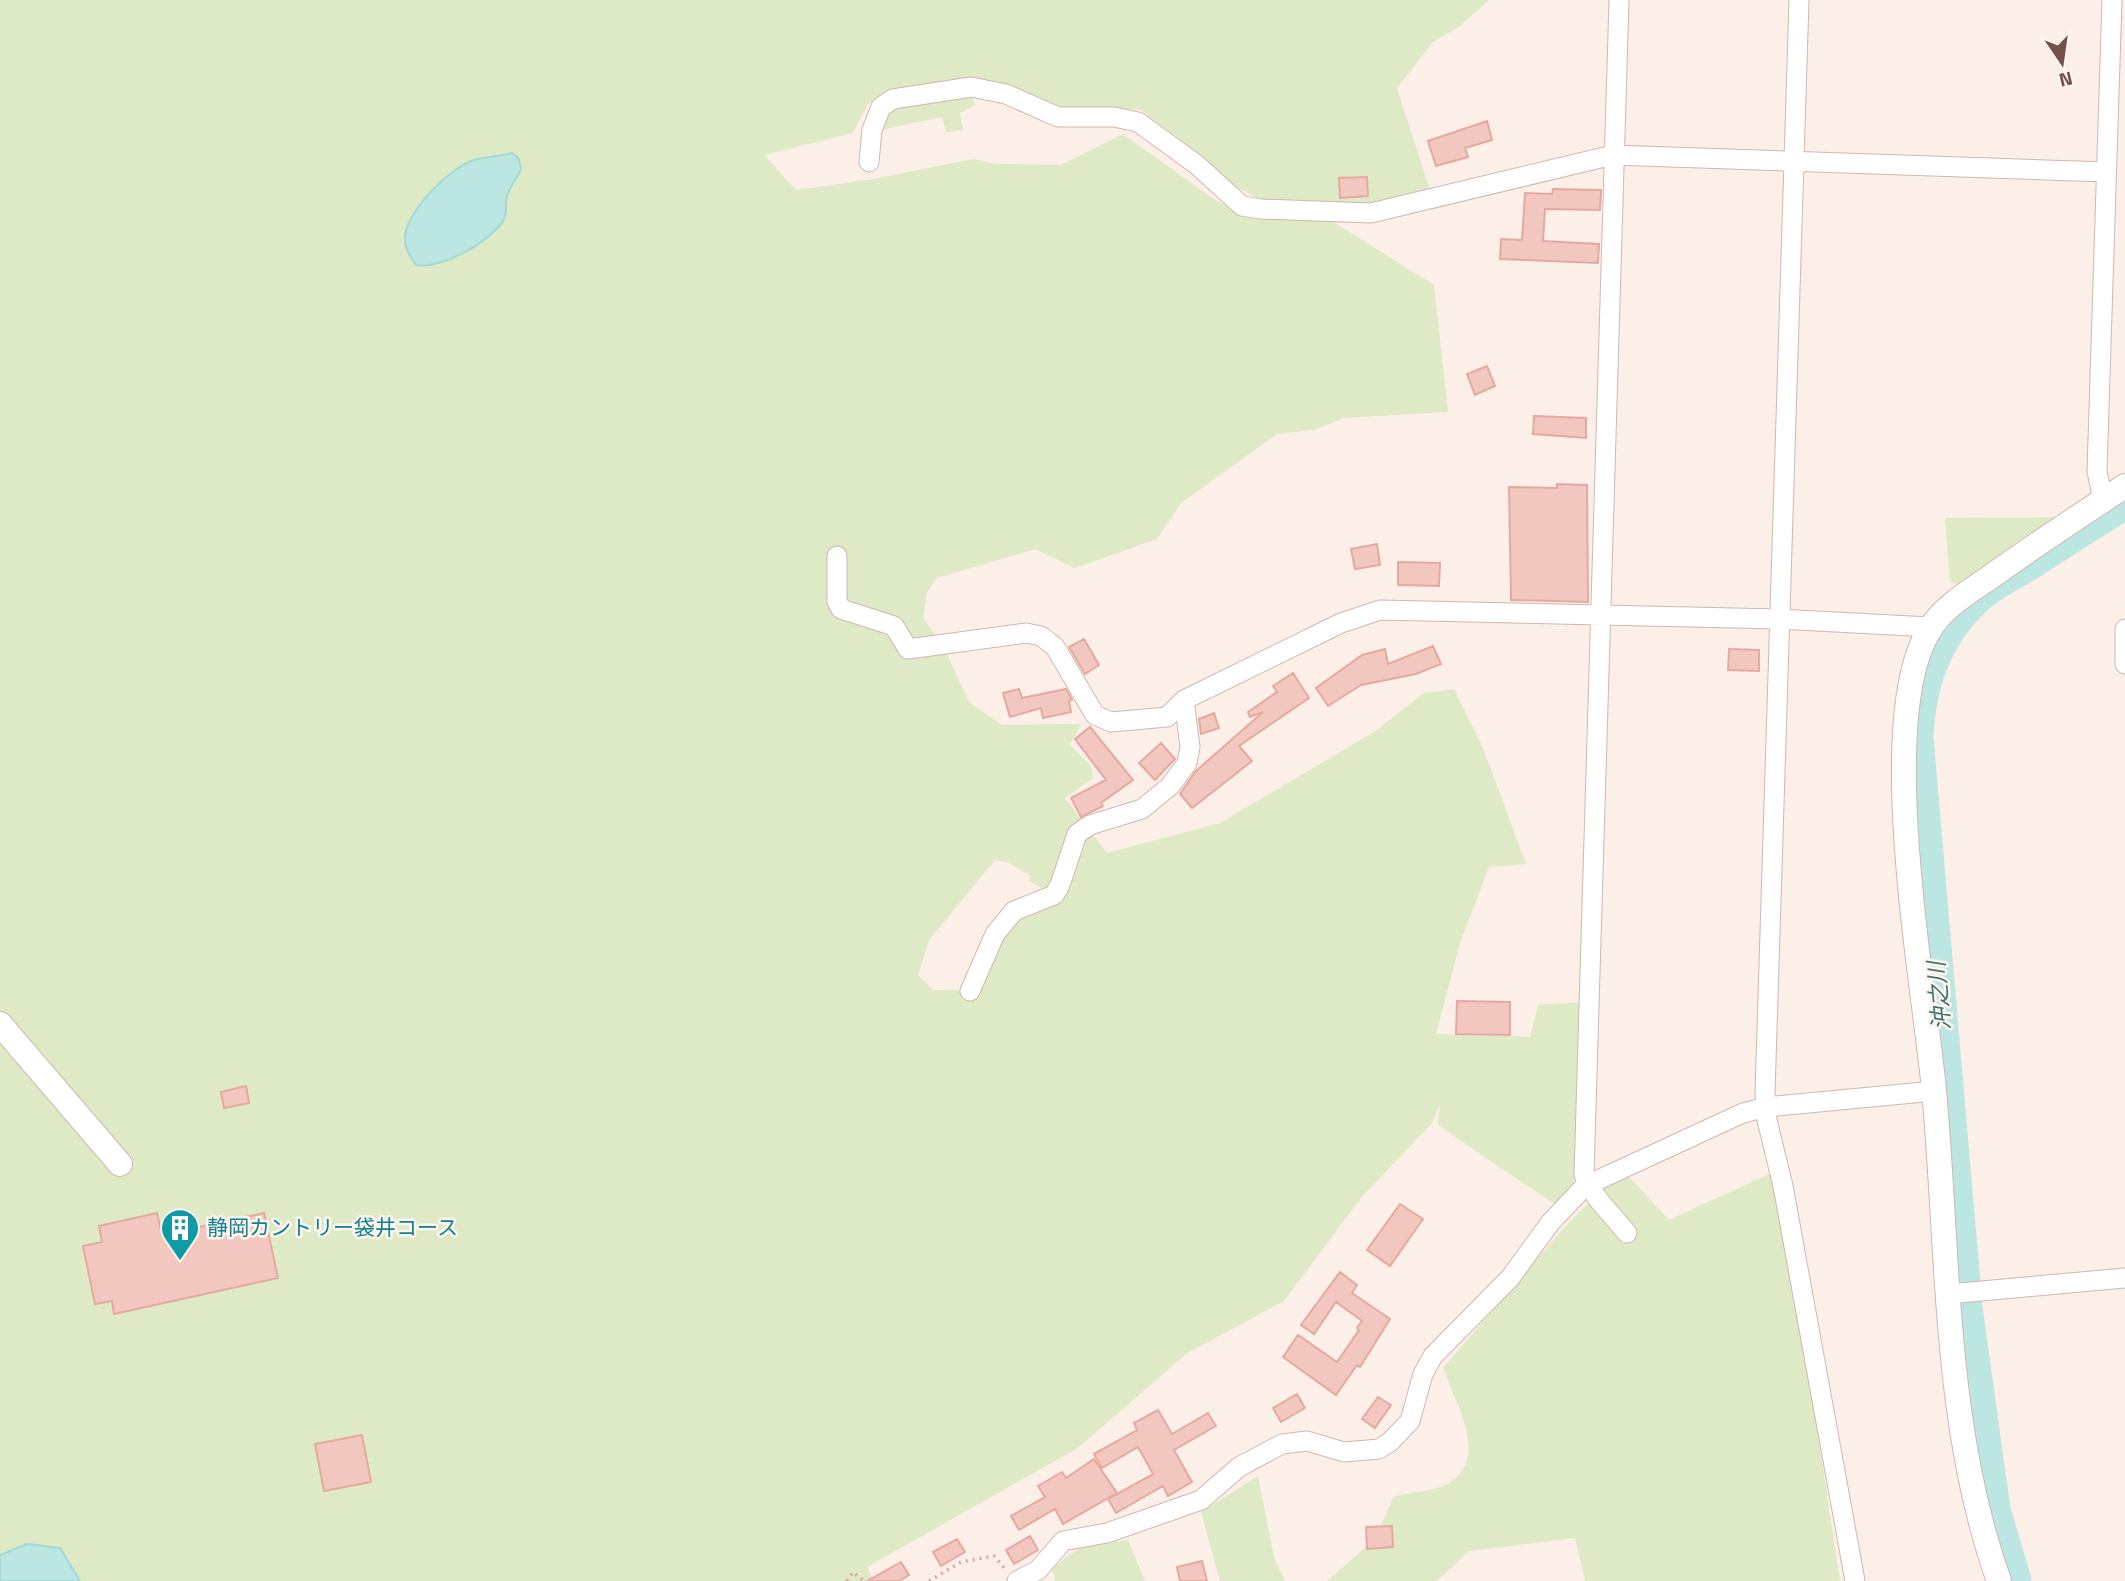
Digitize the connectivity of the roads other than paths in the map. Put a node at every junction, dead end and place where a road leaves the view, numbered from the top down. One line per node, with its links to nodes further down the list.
1 (1619, 0): 4 (street)
2 (1800, 0): 5 (street)
3 (2112, 0): 7 (street)
4 (1613, 155): 5 (street); 6 (street); 11 (street)
5 (1795, 159): 7 (street); 12 (street)
6 (869, 162)
7 (2106, 172): 9 (street)
8 (2125, 486): 9 (street)
9 (2103, 500): 13 (street)
10 (837, 556): 16 (street)
11 (1599, 615): 12 (street); 16 (street); 22 (street)
12 (1778, 619): 13 (street); 20 (street)
13 (1930, 627): 19 (street)
14 (2125, 629): 15 (street)
15 (2125, 664)
16 (1184, 700): 17 (street)
17 (970, 991)
18 (0, 1024): 21 (street)
19 (1934, 1091): 20 (street); 25 (street)
20 (1766, 1107): 22 (street); 27 (street)
21 (120, 1164)
22 (1589, 1185): 23 (street); 26 (street)
23 (1627, 1233)
24 (2125, 1278): 25 (street)
25 (1948, 1294): 28 (street)
26 (1017, 1581)
27 (1855, 1581)
28 (1999, 1581)

